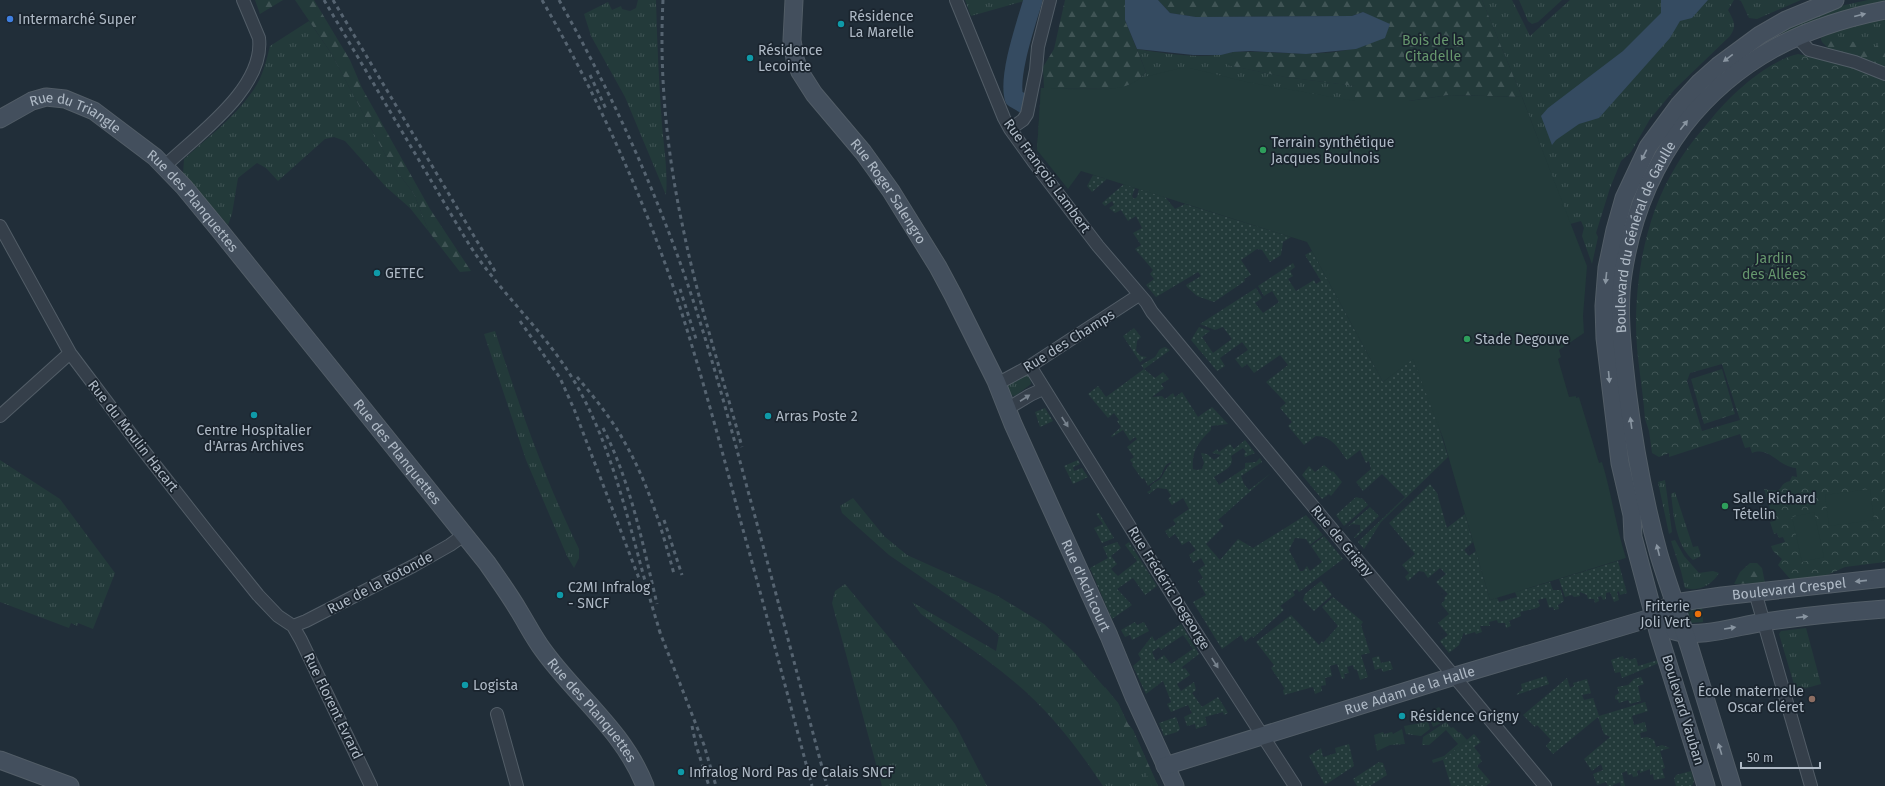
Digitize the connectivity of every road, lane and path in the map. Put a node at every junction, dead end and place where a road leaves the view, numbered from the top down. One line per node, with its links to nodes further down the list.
1 (243, 0): 14 (street)
2 (794, 0): 19 (street, Rue Roger Salengro)
3 (956, 0): 12 (street, Rue François Lambert)
4 (1050, 0): 12 (street)
5 (1835, 0): 7 (street, Boulevard du Général de Gaulle)
6 (1885, 10): 8 (street, Boulevard du Général de Gaulle, one-way to 6)
7 (1760, 35): 9 (street); 28 (street, Boulevard du Général de Gaulle, one-way to 28)
8 (1797, 37): 9 (street, Boulevard du Général de Gaulle); 10 (street)
9 (1776, 46): 26 (street, Boulevard du Général de Gaulle, one-way to 9)
10 (1885, 74)
11 (0, 119): 13 (street, Rue du Triangle)
12 (1010, 129): 16 (street, Rue François Lambert)
13 (128, 135): 14 (street, Rue des Planquettes)
14 (165, 166): 23 (street, Rue des Planquettes)
15 (0, 226): 17 (street, Rue du Moulin Hacart)
16 (1140, 295): 18 (street, Rue des Champs); 32 (street, Rue de Grigny)
17 (70, 353): 22 (street); 30 (street, Rue du Moulin Hacart)
18 (1030, 366): 19 (street, Rue des Champs); 20 (street, Rue Frédéric Degeorge)
19 (997, 384): 21 (street, Rue d'Achicourt)
20 (1043, 389): 21 (street, Rue des Champs, one-way to 20); 34 (street, Rue Frédéric Degeorge, one-way to 34)
21 (1007, 409): 36 (street, Rue d'Achicourt)
22 (2, 412)
23 (464, 536): 30 (street, Rue de la Rotonde); 40 (street, Rue des Planquettes)
24 (1885, 578): 25 (street, Boulevard Crespel, one-way to 25)
25 (1755, 592): 26 (street, Boulevard Crespel); 29 (street)
26 (1675, 605): 28 (street, Rue Adam de la Halle); 31 (street, Boulevard du Général de Gaulle)
27 (1885, 609): 29 (street, Boulevard Crespel, one-way to 27)
28 (1655, 619): 31 (street); 32 (street, Rue Adam de la Halle); 44 (street, Boulevard Vauban)
29 (1764, 622): 31 (street, Boulevard Crespel, one-way to 29); 46 (street)
30 (293, 626): 38 (street, Rue Florent Evrard)
31 (1691, 634): 45 (street, Boulevard Vauban, one-way to 31)
32 (1455, 676): 34 (street, Rue Adam de la Halle); 43 (street, Rue de Grigny)
33 (497, 714): 39 (street)
34 (1263, 735): 36 (street, Rue Adam de la Halle); 42 (street, Rue Frédéric Degeorge)
35 (0, 760): 37 (street)
36 (1165, 766): 41 (street, Rue d'Achicourt)
37 (70, 786)
38 (371, 786)
39 (518, 786)
40 (645, 786)
41 (1175, 786)
42 (1295, 786)
43 (1545, 786)
44 (1706, 786)
45 (1732, 786)
46 (1811, 786)

